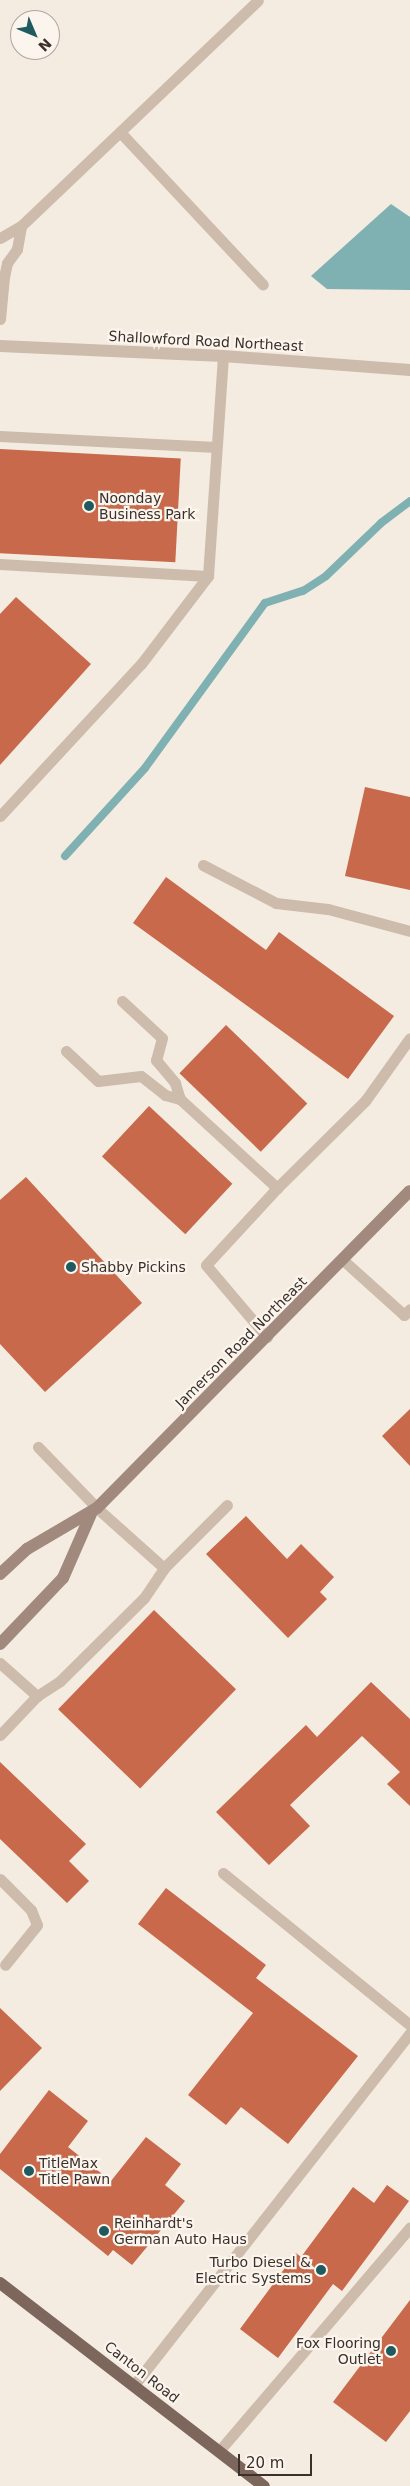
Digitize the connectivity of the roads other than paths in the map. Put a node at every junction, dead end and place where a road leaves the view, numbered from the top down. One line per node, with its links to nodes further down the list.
1 (258, 0): 2 (lane)
2 (120, 132): 3 (lane); 5 (lane)
3 (21, 226): 4 (lane); 6 (lane)
4 (0, 238)
5 (264, 284)
6 (0, 319)
7 (0, 346): 8 (street, Shallowford Road Northeast)
8 (223, 356): 9 (street, Shallowford Road Northeast); 11 (lane)
9 (410, 370)
10 (0, 436): 11 (lane)
11 (216, 447): 13 (lane)
12 (0, 564): 13 (lane)
13 (208, 576): 14 (lane)
14 (0, 816)
15 (203, 865): 16 (lane)
16 (410, 930)
17 (122, 1001): 20 (lane)
18 (410, 1038): 21 (lane)
19 (66, 1051): 20 (lane)
20 (180, 1099): 21 (lane)
21 (277, 1188): 25 (lane)
22 (410, 1190): 23 (street, Jamerson Road Northeast)
23 (343, 1260): 24 (lane); 25 (street, Jamerson Road Northeast)
24 (408, 1315)
25 (267, 1337): 28 (street, Jamerson Road Northeast)
26 (38, 1447): 28 (lane)
27 (227, 1504): 29 (lane)
28 (94, 1511): 29 (lane); 30 (street, Jamerson Road Northeast); 31 (street, Jamerson Road Northeast)
29 (164, 1568): 33 (lane)
30 (0, 1574)
31 (0, 1644)
32 (0, 1663): 33 (lane)
33 (37, 1696): 34 (lane)
34 (0, 1735)
35 (223, 1873): 38 (lane)
36 (0, 1879): 37 (lane)
37 (5, 1965)
38 (410, 2025)
39 (410, 2033): 42 (lane)
40 (410, 2227): 43 (lane)
41 (0, 2283): 42 (main road, Canton Road)
42 (134, 2385): 43 (main road, Canton Road)
43 (219, 2452): 44 (main road, Canton Road)
44 (264, 2486)

